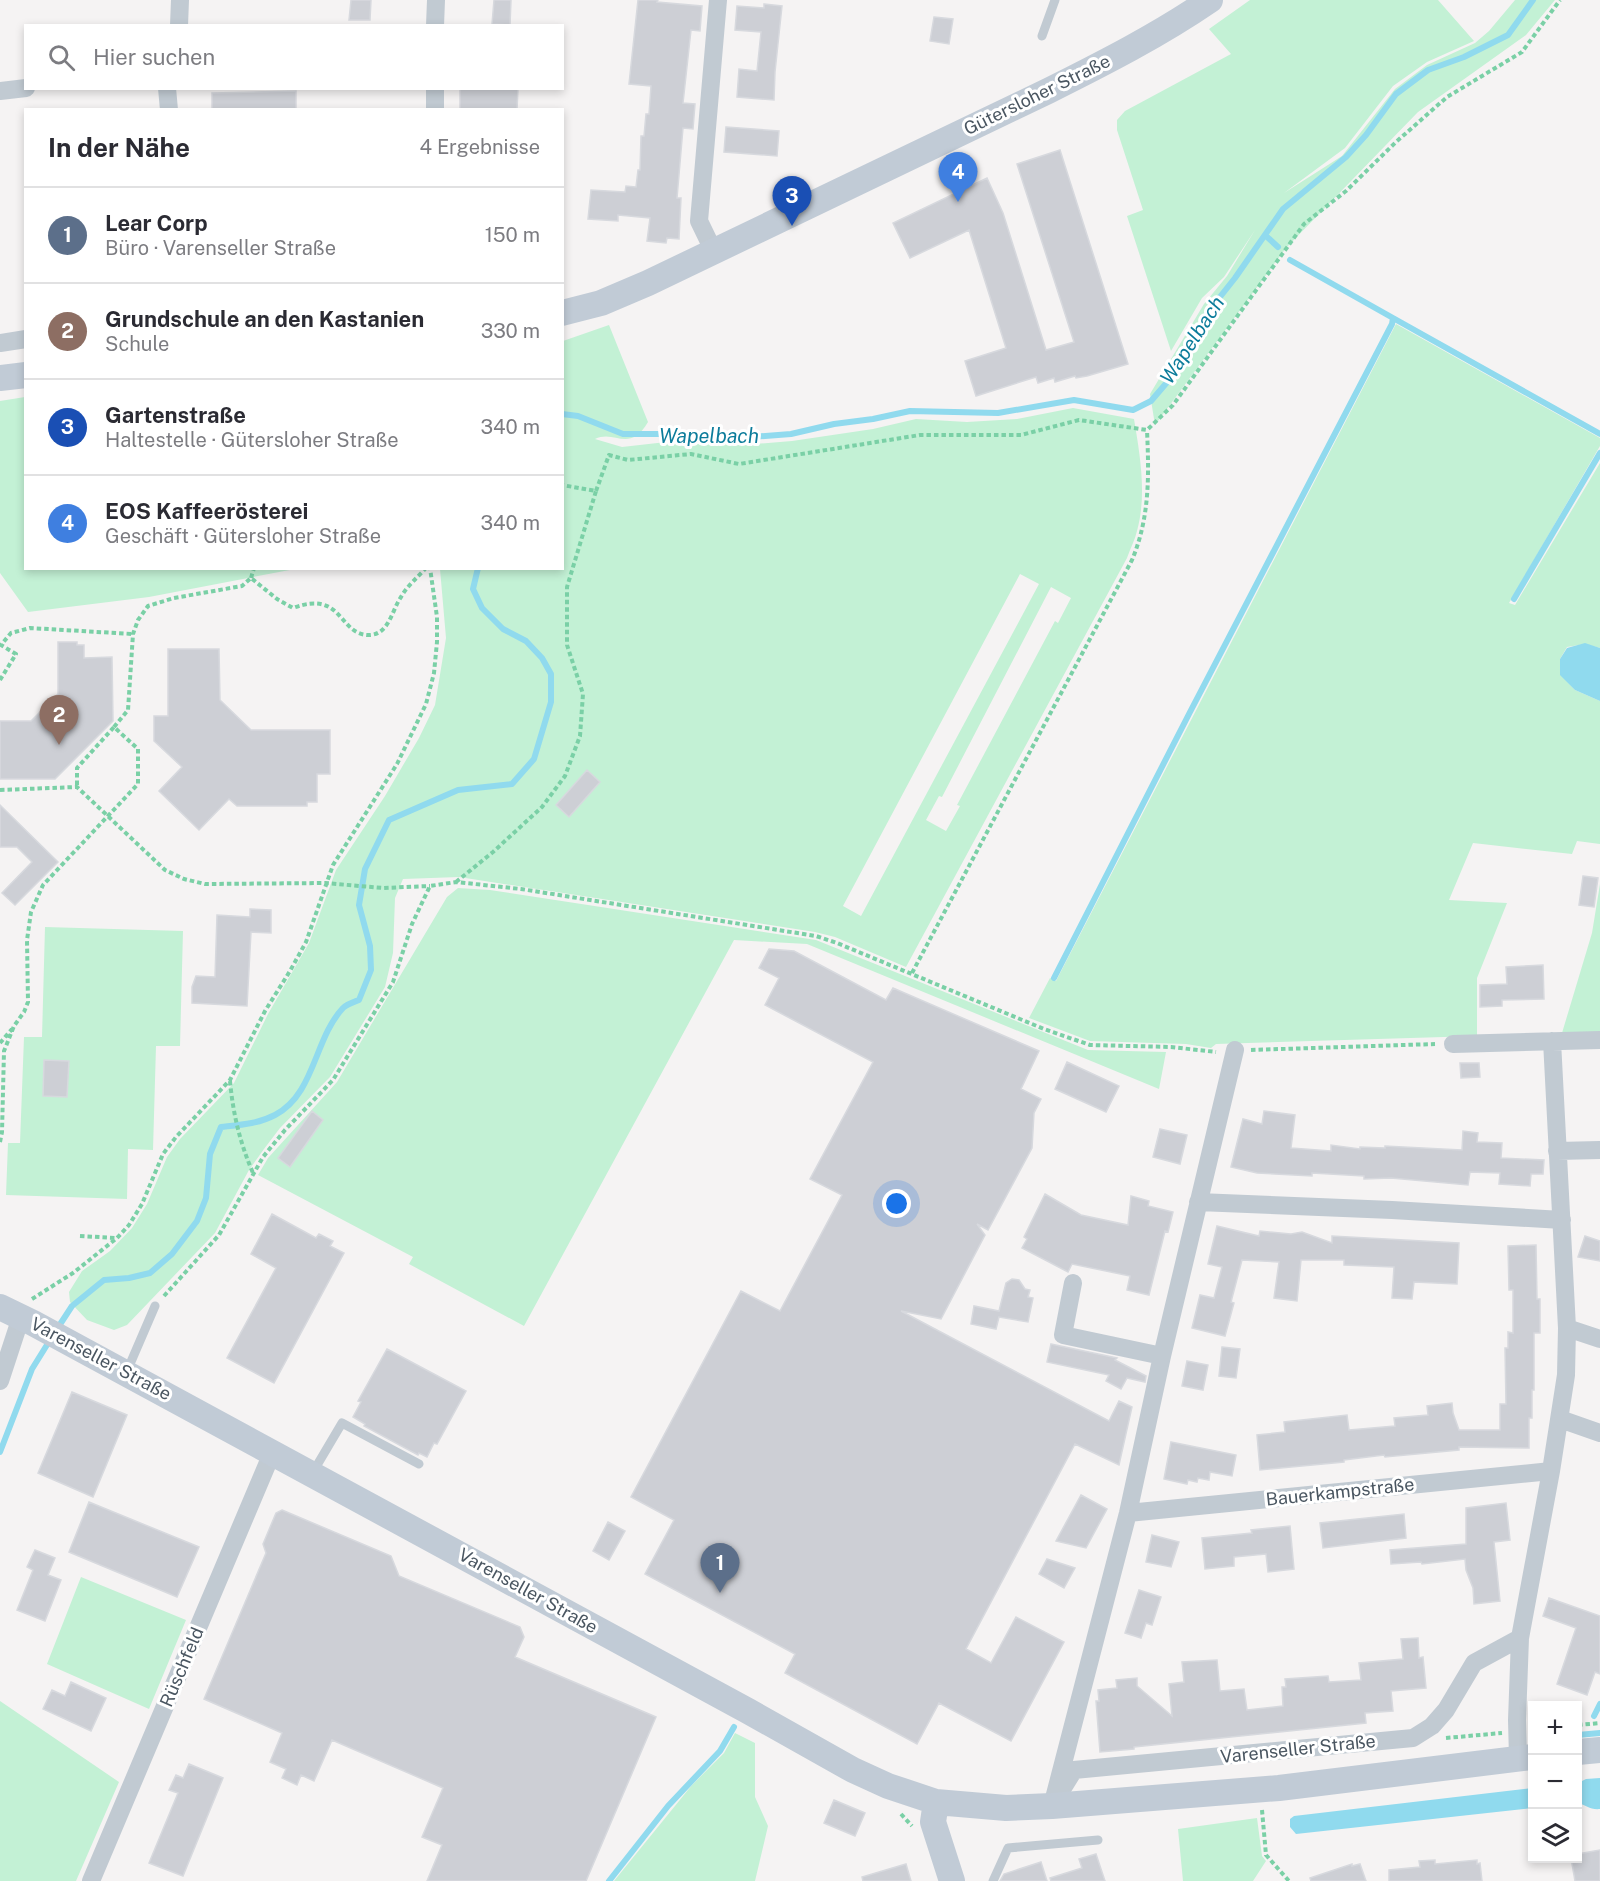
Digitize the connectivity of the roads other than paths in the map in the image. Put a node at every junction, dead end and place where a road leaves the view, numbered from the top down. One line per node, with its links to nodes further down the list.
1 (180, 0): 6 (street)
2 (436, 0): 7 (street)
3 (718, 0): 15 (street)
4 (1055, 0): 8 (lane)
5 (1210, 0): 15 (main road, Gütersloher Straße)
6 (179, 24)
7 (435, 24)
8 (1042, 36)
9 (24, 88): 12 (street)
10 (167, 90): 13 (street)
11 (435, 90): 14 (street)
12 (0, 91)
13 (169, 108)
14 (435, 108)
15 (714, 252): 16 (main road, Gütersloher Straße)
16 (564, 312)
17 (24, 339): 18 (street)
18 (0, 343)
19 (24, 375): 20 (main road)
20 (0, 378)
21 (1600, 1040): 22 (street)
22 (1552, 1041): 23 (street); 26 (street)
23 (1454, 1044)
24 (1235, 1050): 27 (street)
25 (1600, 1150): 26 (street)
26 (1557, 1151): 28 (street)
27 (1198, 1202): 28 (street); 34 (street)
28 (1562, 1220): 32 (street)
29 (1073, 1283): 34 (street)
30 (155, 1306): 35 (lane)
31 (18, 1316): 35 (main road, Varenseller Straße); 36 (street)
32 (1567, 1328): 33 (street); 37 (street)
33 (1600, 1339)
34 (1162, 1356): 43 (street)
35 (127, 1373): 39 (main road, Varenseller Straße)
36 (0, 1381)
37 (1560, 1419): 38 (street); 41 (street)
38 (1600, 1433)
39 (272, 1453): 42 (main road, Varenseller Straße); 51 (street, Rüschfeld)
40 (419, 1464): 42 (lane)
41 (1551, 1471): 43 (street, Bauerkampstraße); 44 (street)
42 (312, 1474): 48 (main road, Varenseller Straße)
43 (1128, 1513): 49 (street)
44 (1520, 1638): 47 (street); 49 (street, Varenseller Straße)
45 (1600, 1750): 46 (main road)
46 (1582, 1752)
47 (1525, 1758): 49 (main road, Varenseller Straße)
48 (936, 1802): 49 (main road, Varenseller Straße); 52 (main road)
49 (1052, 1806)
50 (1098, 1840): 53 (lane)
51 (91, 1881)
52 (952, 1881)
53 (993, 1881)

